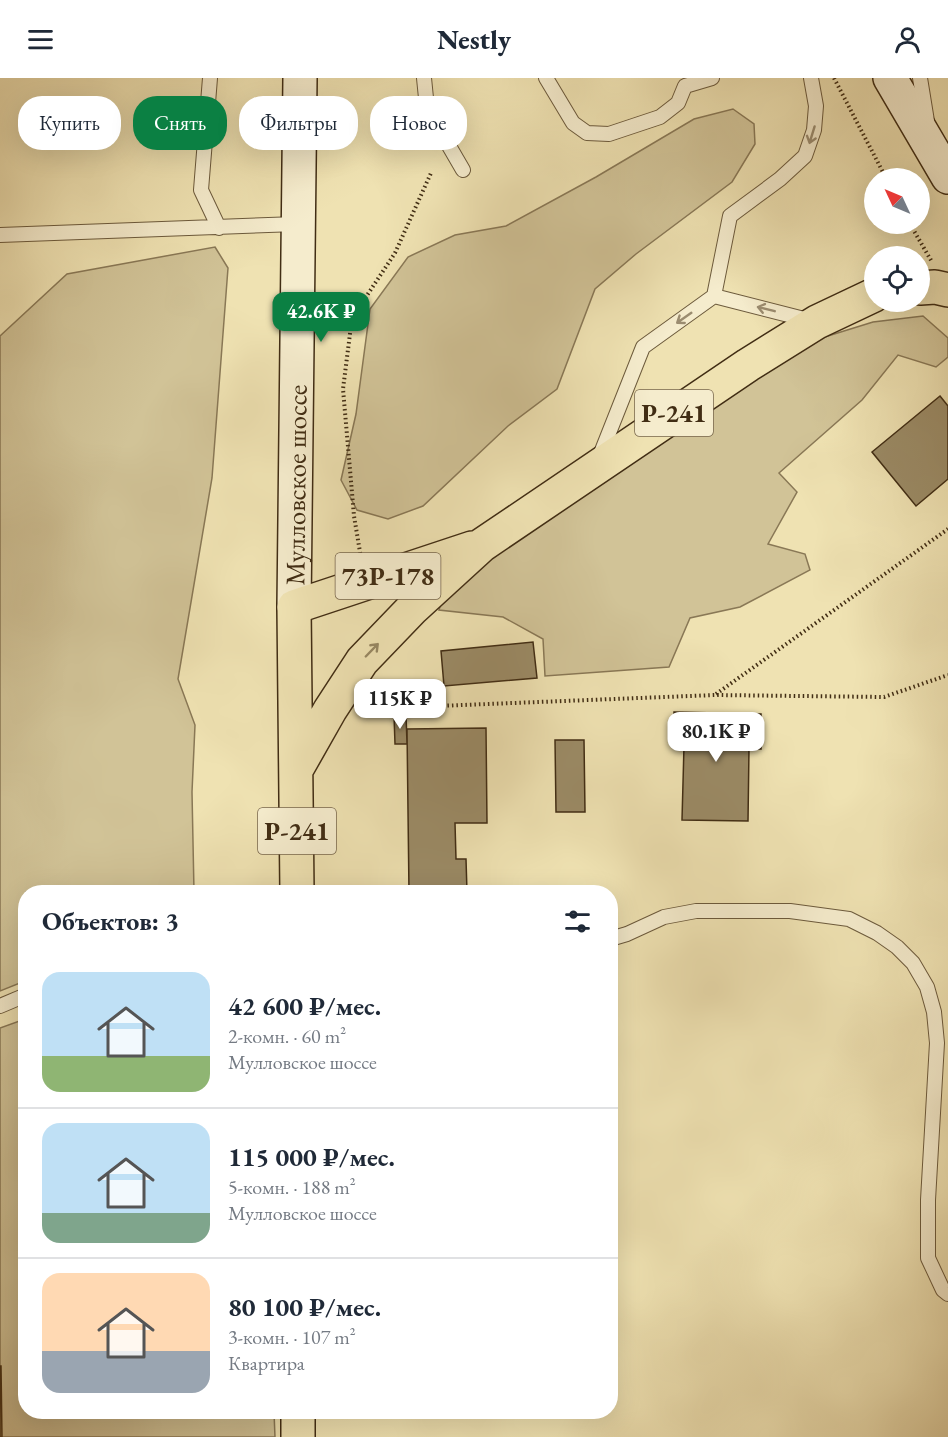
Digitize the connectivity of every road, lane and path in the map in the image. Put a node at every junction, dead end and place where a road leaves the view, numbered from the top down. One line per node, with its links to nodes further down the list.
1 (210, 78): 15 (lane)
2 (300, 78): 14 (main road, Мулловское шоссе)
3 (424, 78): 12 (lane)
4 (546, 78): 5 (lane)
5 (712, 78)
6 (811, 78): 19 (lane, one-way to 19)
7 (834, 78): 10 (path)
8 (890, 78): 11 (main road)
9 (920, 78): 11 (lane)
10 (881, 168)
11 (943, 168)
12 (463, 170)
13 (431, 173): 25 (path)
14 (297, 224): 15 (lane); 26 (main road, Мулловское шоссе)
15 (219, 228): 17 (lane)
16 (914, 234): 18 (path)
17 (0, 235)
18 (935, 283)
19 (714, 296): 21 (lane, one-way to 19); 22 (lane, one-way to 22)
20 (864, 300): 21 (highway, Р-241)
21 (817, 322): 22 (highway, Р-241)
22 (596, 467): 24 (highway, Р-241)
23 (948, 529): 28 (path)
24 (482, 545): 25 (highway, 73Р-178); 29 (highway, Р-241, one-way to 24)
25 (366, 584): 26 (highway, 73Р-178)
26 (294, 607): 30 (highway, Мулловское шоссе / Р-241)
27 (948, 675): 28 (path)
28 (715, 695): 29 (path)
29 (330, 710): 30 (highway, Р-241)
30 (296, 770): 31 (highway, Мулловское шоссе / Р-241)
31 (297, 885)
32 (618, 937): 35 (lane)
33 (18, 998): 34 (lane)
34 (0, 1006)
35 (948, 1294)
36 (298, 1419): 37 (highway)
37 (298, 1437)

